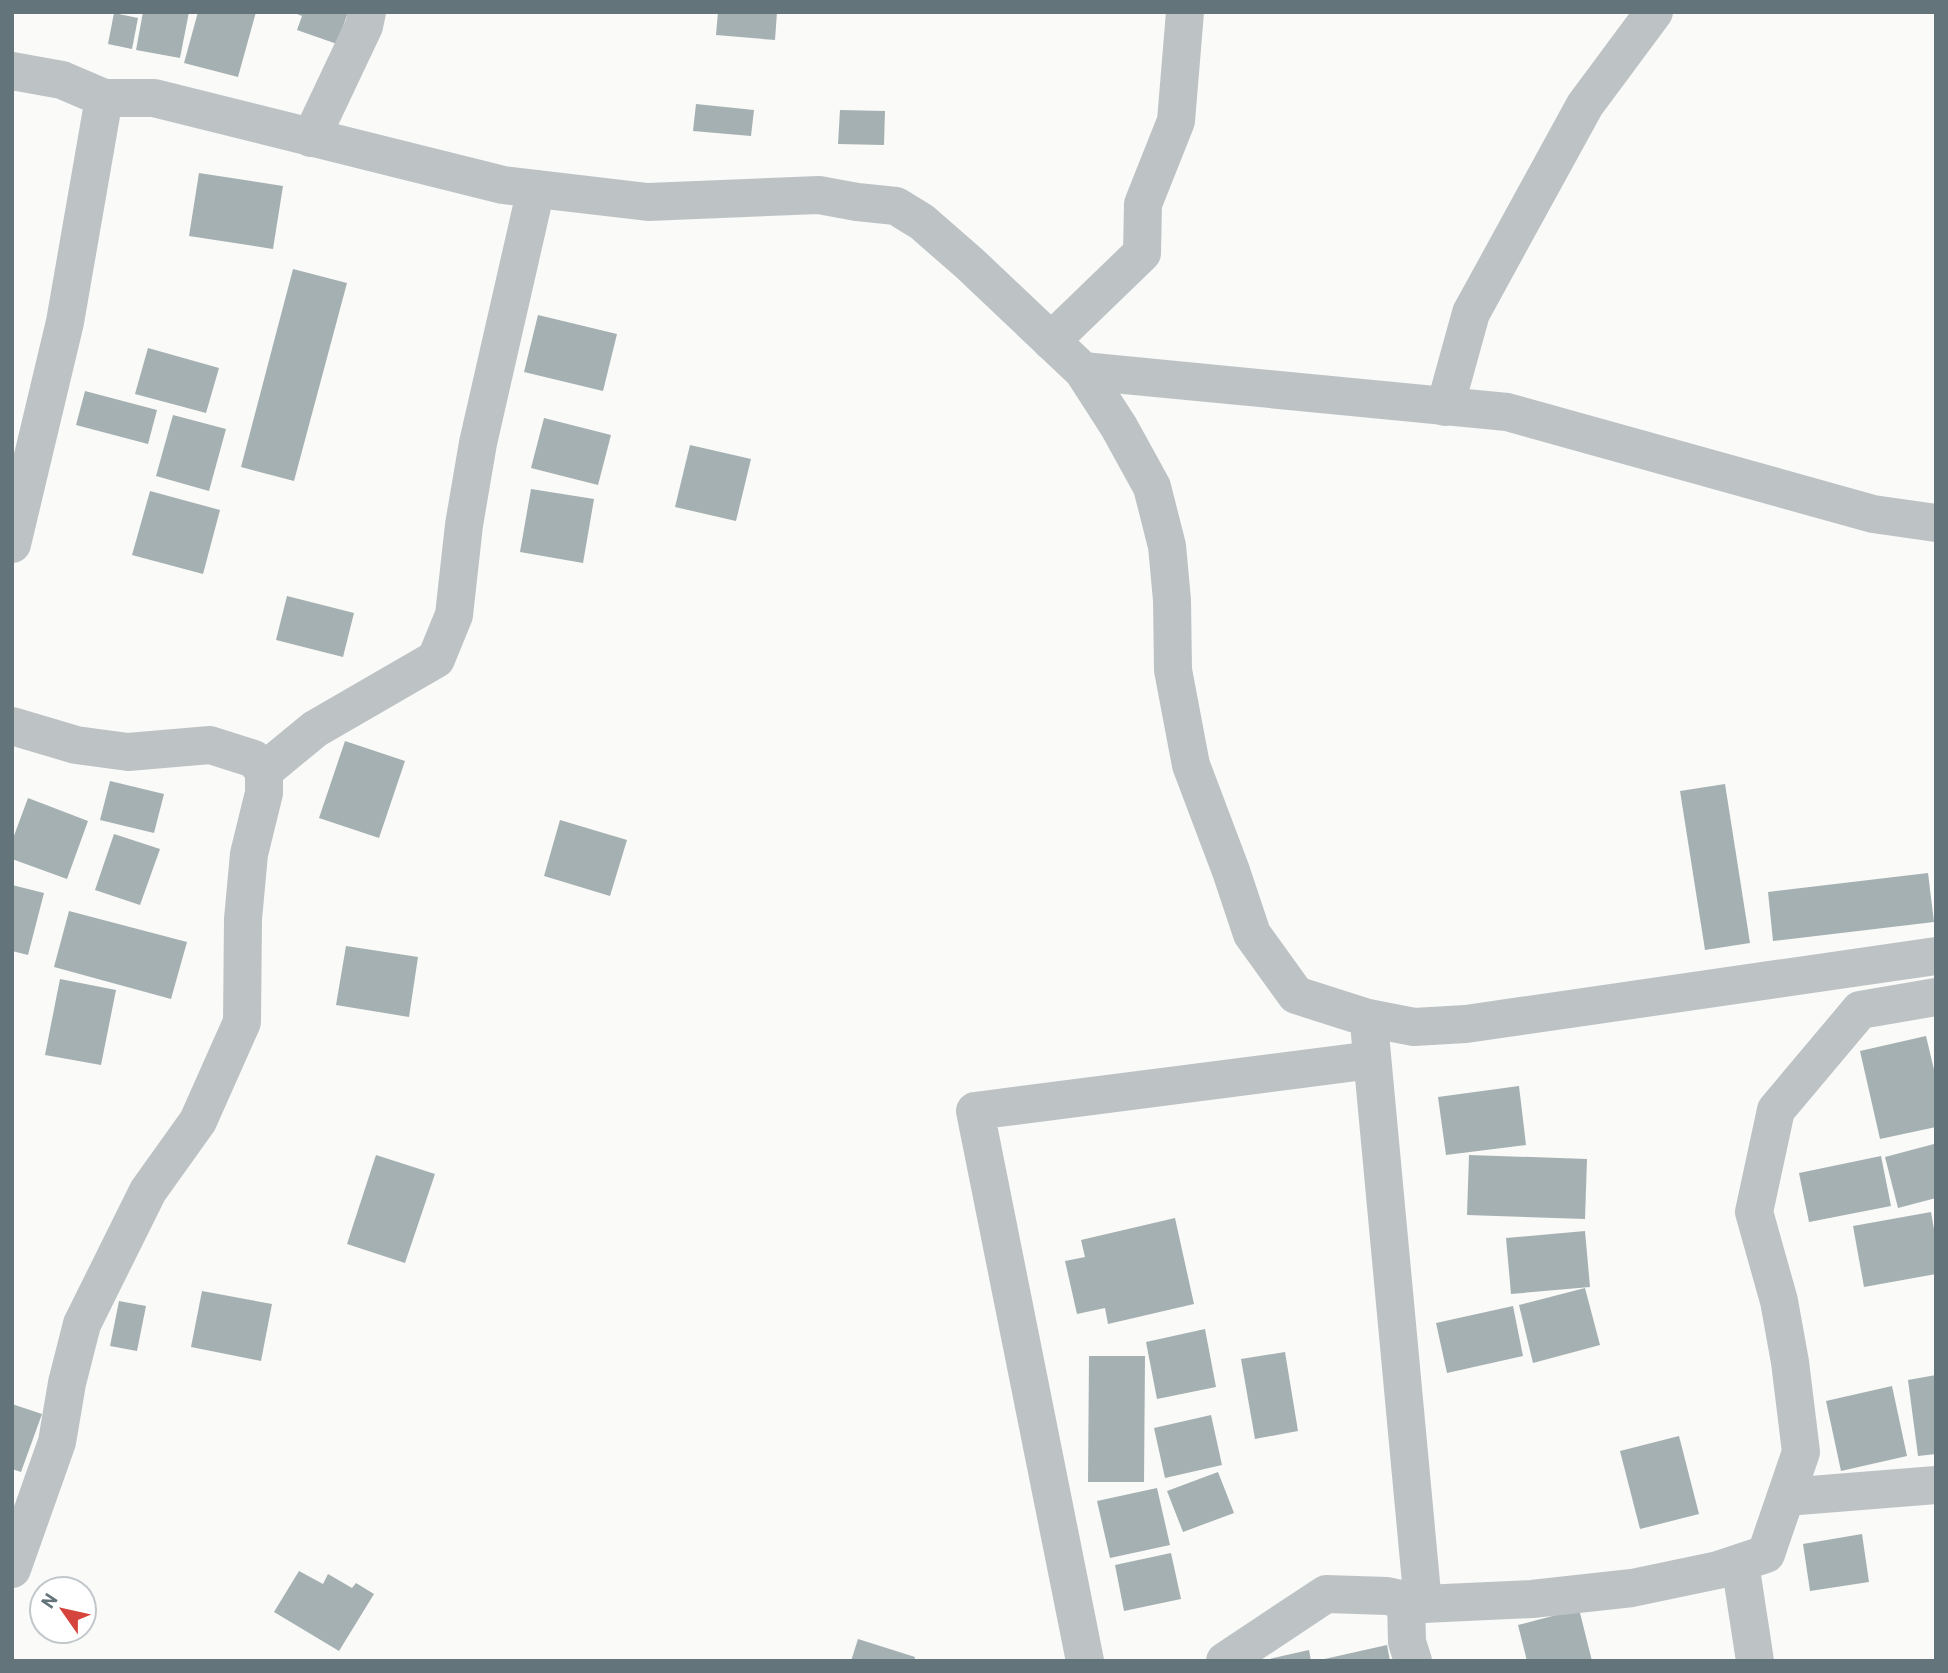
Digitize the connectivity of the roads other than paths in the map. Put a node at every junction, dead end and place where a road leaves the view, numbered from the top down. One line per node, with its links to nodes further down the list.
1 (367, 12): 6 (street)
2 (1185, 12): 8 (street)
3 (1654, 12): 10 (street)
4 (12, 71): 5 (street)
5 (104, 98): 6 (street); 12 (street)
6 (311, 138): 7 (street)
7 (536, 189): 8 (street); 14 (street)
8 (1051, 341): 9 (street)
9 (1083, 371): 10 (street); 17 (street)
10 (1445, 407): 11 (street)
11 (1936, 523)
12 (12, 544)
13 (12, 726): 14 (street)
14 (264, 771): 22 (street)
15 (1936, 956): 17 (street)
16 (1936, 997): 20 (street)
17 (1368, 1018): 18 (street)
18 (1372, 1060): 23 (street); 24 (street)
19 (1936, 1485): 20 (street)
20 (1786, 1497): 21 (street)
21 (1740, 1563): 23 (street); 27 (street)
22 (12, 1570)
23 (1414, 1602): 25 (street); 26 (street)
24 (1085, 1661)
25 (1225, 1661)
26 (1413, 1661)
27 (1755, 1661)

